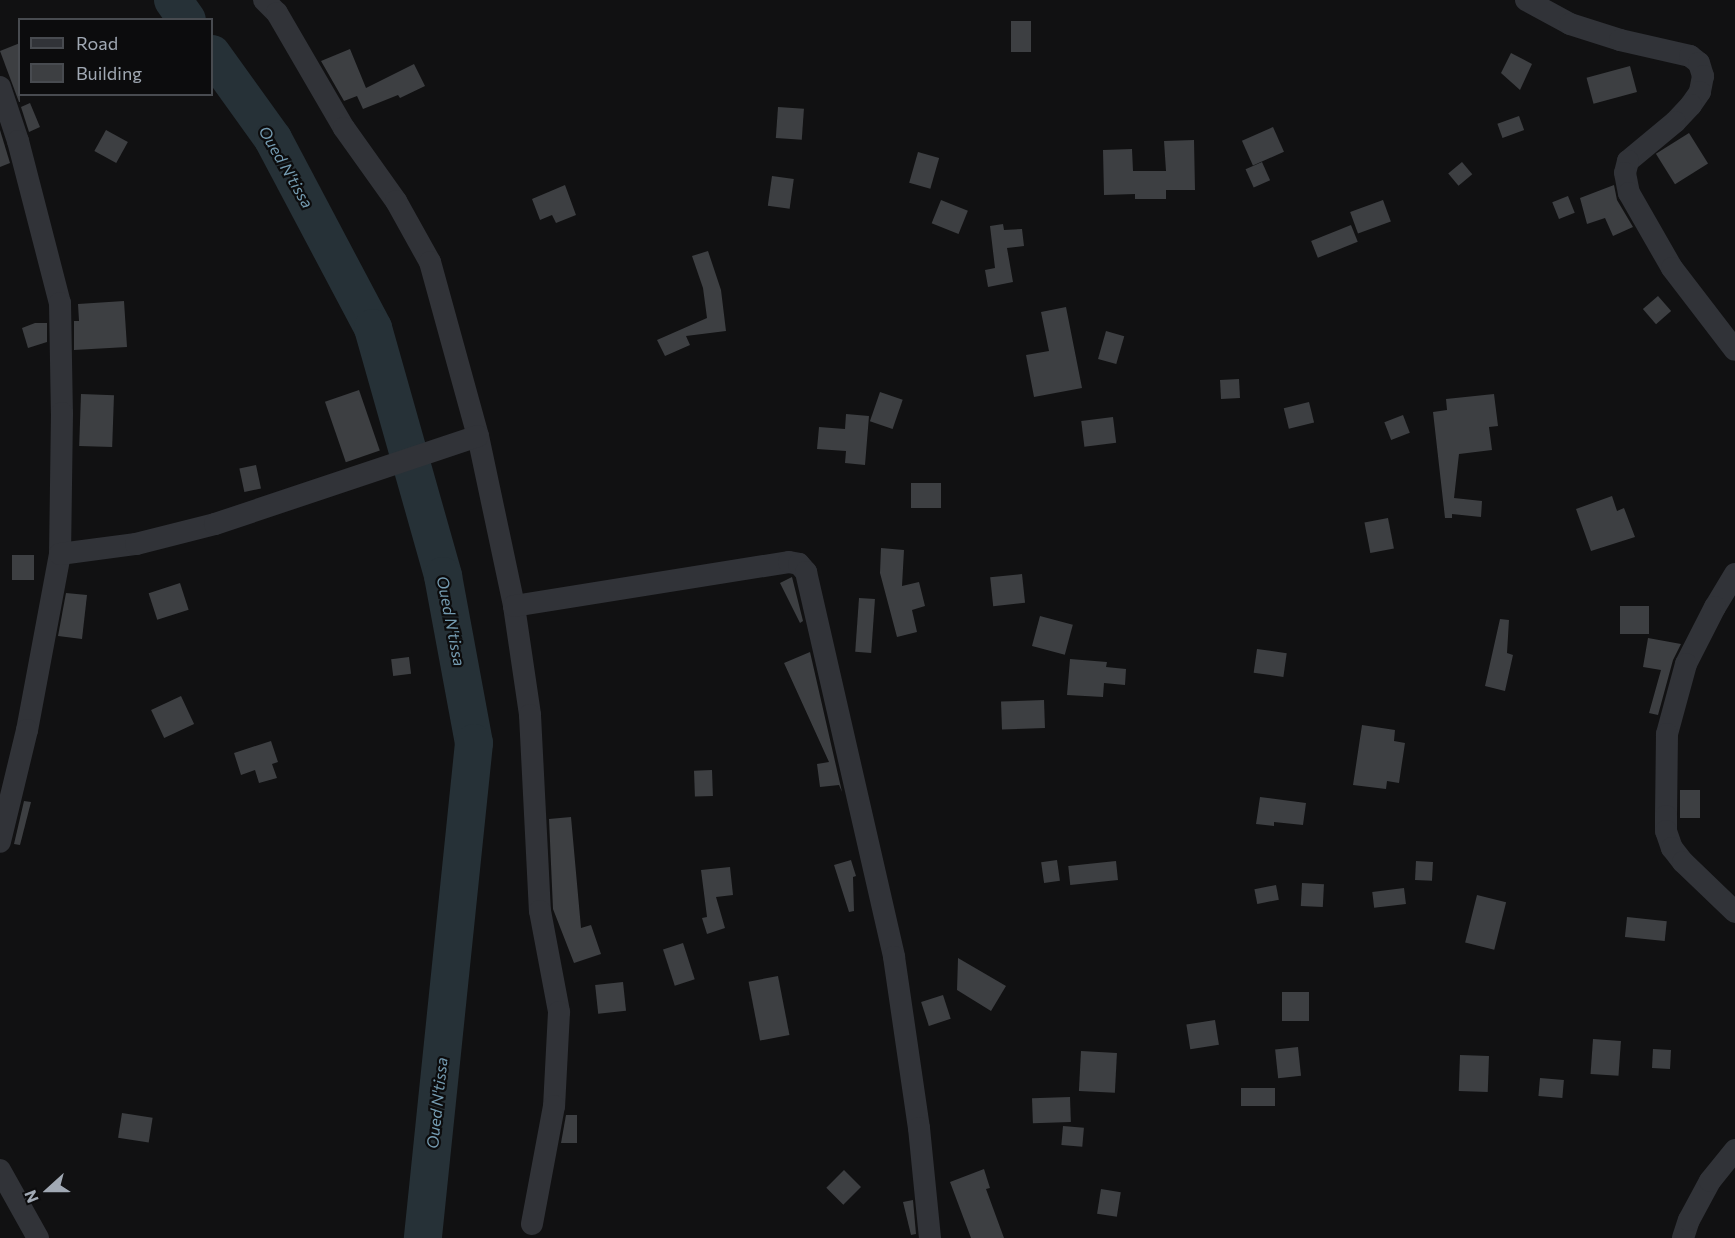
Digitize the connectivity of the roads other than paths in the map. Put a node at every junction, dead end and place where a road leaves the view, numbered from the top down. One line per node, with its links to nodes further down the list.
1 (264, 0): 5 (street)
2 (1526, 0): 4 (street)
3 (0, 87): 6 (street)
4 (1735, 350)
5 (478, 436): 6 (street); 8 (street)
6 (60, 554): 9 (street)
7 (1735, 574): 10 (street)
8 (514, 606): 13 (street); 15 (street)
9 (0, 842)
10 (1735, 912)
11 (1735, 1150): 16 (street)
12 (0, 1170): 14 (street)
13 (532, 1224)
14 (38, 1238)
15 (930, 1238)
16 (1683, 1238)

